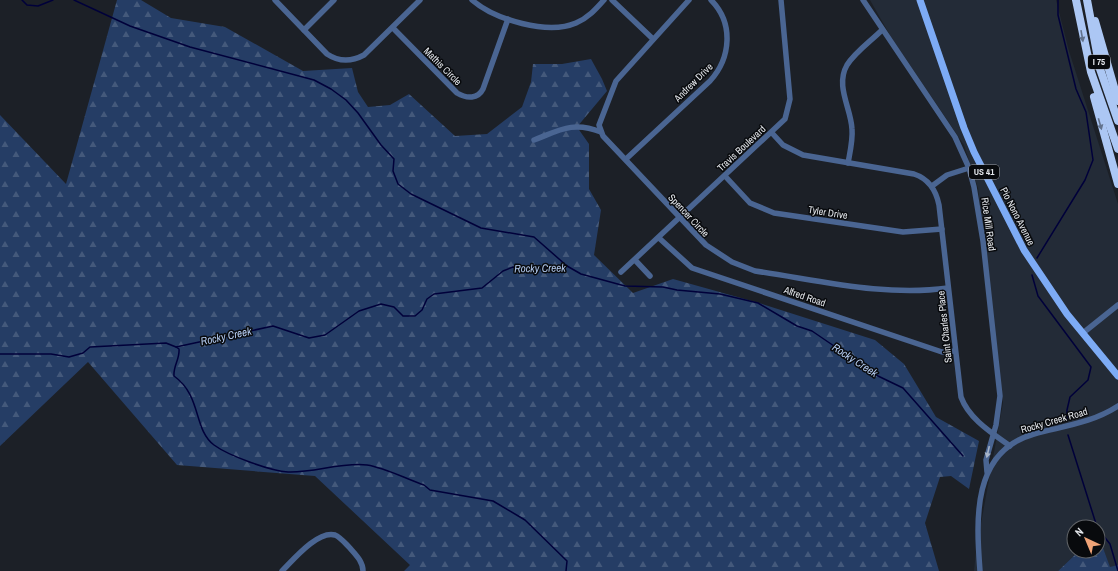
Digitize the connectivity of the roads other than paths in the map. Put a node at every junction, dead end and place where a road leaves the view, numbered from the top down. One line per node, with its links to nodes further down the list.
1 (275, 0): 16 (street)
2 (334, 0): 16 (street)
3 (420, 0): 15 (street)
4 (472, 0): 14 (street)
5 (604, 0): 14 (street)
6 (612, 0): 18 (street)
7 (689, 0): 18 (street)
8 (711, 0): 26 (street, Andrew Drive)
9 (781, 0): 23 (street, Travis Boulevard)
10 (863, 0): 17 (street, Rice Mill Road)
11 (920, 0): 40 (main road, Pio Nono Avenue / US 41)
12 (1076, 0): 19 (highway, I 75, one-way to 19)
13 (1087, 0): 20 (highway); 21 (highway, I 75)
14 (508, 19): 15 (street, Mathis Circle)
15 (393, 28): 16 (street)
16 (304, 30)
17 (882, 30): 27 (street); 28 (street, Rice Mill Road)
18 (653, 39): 22 (street)
19 (1091, 72): 25 (highway, I 75); 30 (highway, one-way to 30)
20 (1118, 101)
21 (1118, 121)
22 (601, 132): 24 (street); 26 (street, Spencer Circle)
23 (772, 133): 27 (street); 29 (street, Travis Boulevard)
24 (534, 140)
25 (1118, 149)
26 (626, 159): 32 (street, Spencer Circle)
27 (848, 163): 31 (street)
28 (969, 168): 31 (street); 44 (street, Rice Mill Road)
29 (725, 176): 32 (street, Travis Boulevard); 33 (street, Tyler Drive)
30 (1118, 184)
31 (932, 186): 33 (street, Saint Charles Place)
32 (680, 218): 34 (street, Travis Boulevard); 38 (street, Spencer Circle)
33 (942, 229): 38 (street, Saint Charles Place)
34 (659, 238): 35 (street, Travis Boulevard); 41 (street, Alfred Road)
35 (635, 260): 36 (street, Travis Boulevard); 37 (street)
36 (621, 272)
37 (650, 276)
38 (948, 288): 41 (street, Saint Charles Place)
39 (1118, 305): 40 (street)
40 (1083, 334): 42 (main road, Pio Nono Avenue / US 41)
41 (955, 351): 44 (street, Saint Charles Place)
42 (1118, 376)
43 (1118, 406): 45 (street, Rocky Creek Road)
44 (994, 432): 45 (street, Saint Charles Place); 46 (street, Rice Mill Road, one-way to 46)
45 (1010, 446): 46 (street, Rocky Creek Road)
46 (987, 472): 49 (street, Rocky Creek Road)
47 (282, 571): 48 (street)
48 (363, 571)
49 (980, 571)

